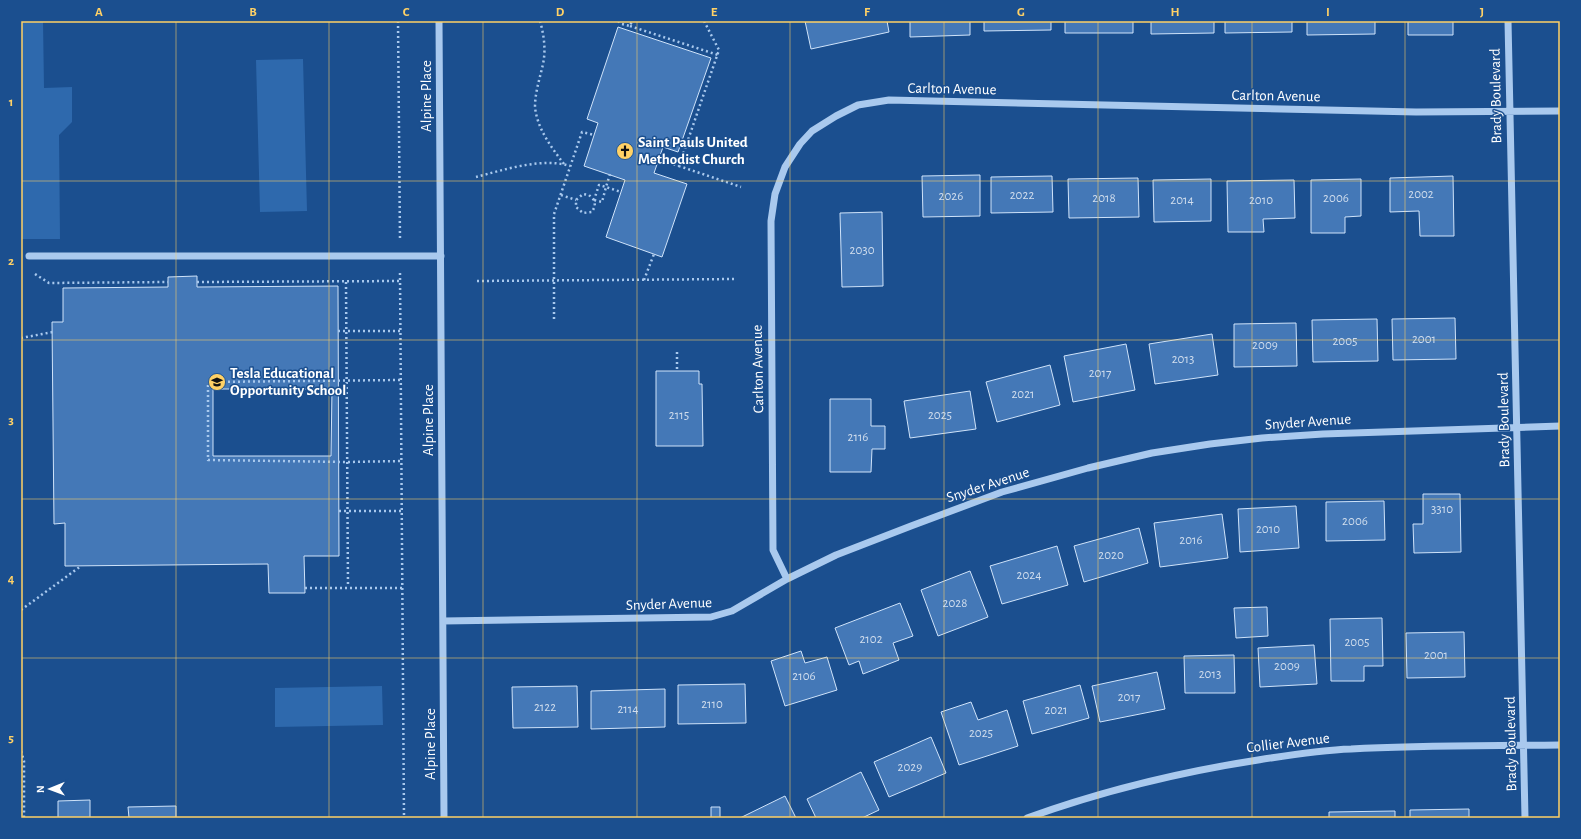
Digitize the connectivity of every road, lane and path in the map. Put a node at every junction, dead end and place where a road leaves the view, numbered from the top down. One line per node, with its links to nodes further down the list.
1 (398, 21): 27 (path)
2 (439, 21): 28 (street, Alpine Place)
3 (540, 21): 14 (path)
4 (618, 21): 8 (path)
5 (632, 21): 8 (path)
6 (704, 21): 9 (path)
7 (1508, 21): 11 (street, Brady Boulevard)
8 (630, 26): 9 (path)
9 (718, 55): 16 (path)
10 (1560, 111): 11 (street, Carlton Avenue)
11 (1509, 112): 49 (street, Brady Boulevard); 56 (street, Carlton Avenue)
12 (594, 135): 15 (path)
13 (659, 160): 16 (path)
14 (564, 164): 15 (path); 18 (path)
15 (570, 166): 22 (path)
16 (679, 166): 20 (path)
17 (610, 174): 19 (path)
18 (476, 177)
19 (606, 187): 21 (path); 24 (path); 24 (path)
20 (741, 187)
21 (621, 192)
22 (561, 195): 23 (path); 31 (path)
23 (576, 200): 24 (path); 24 (path)
24 (594, 200)
25 (654, 254): 32 (path)
26 (29, 256): 27 (street)
27 (400, 256): 28 (street); 33 (path)
28 (441, 256): 61 (street, Alpine Place)
29 (32, 272): 35 (path)
30 (736, 279): 32 (path)
31 (554, 280): 32 (path); 34 (path); 38 (path)
32 (644, 280)
33 (400, 281): 37 (path); 41 (path)
34 (477, 281)
35 (168, 282)
36 (197, 282): 37 (path)
37 (346, 282): 40 (path)
38 (554, 319)
39 (338, 331): 40 (path)
40 (347, 331): 41 (path); 46 (path)
41 (400, 331): 47 (path)
42 (52, 332): 43 (path)
43 (21, 338)
44 (677, 352): 45 (path)
45 (677, 371)
46 (347, 380): 47 (path); 51 (path); 51 (path)
47 (400, 380): 50 (path)
48 (1560, 426): 49 (street, Snyder Avenue)
49 (1518, 428): 56 (street, Snyder Avenue); 63 (street, Brady Boulevard)
50 (402, 461): 51 (path); 54 (path)
51 (347, 462): 53 (path)
52 (339, 511): 53 (path)
53 (347, 511): 54 (path); 58 (path)
54 (402, 511): 59 (path)
55 (82, 566): 60 (path)
56 (787, 579): 61 (street, Snyder Avenue)
57 (305, 588): 58 (path)
58 (348, 588): 59 (path)
59 (402, 588): 66 (path)
60 (21, 610)
61 (443, 621): 67 (street, Alpine Place)
62 (1560, 745): 63 (street, Collier Avenue)
63 (1524, 746): 68 (street, Collier Avenue); 69 (street, Brady Boulevard)
64 (21, 751): 65 (path)
65 (24, 818)
66 (404, 818)
67 (444, 818)
68 (1027, 818)
69 (1525, 818)

